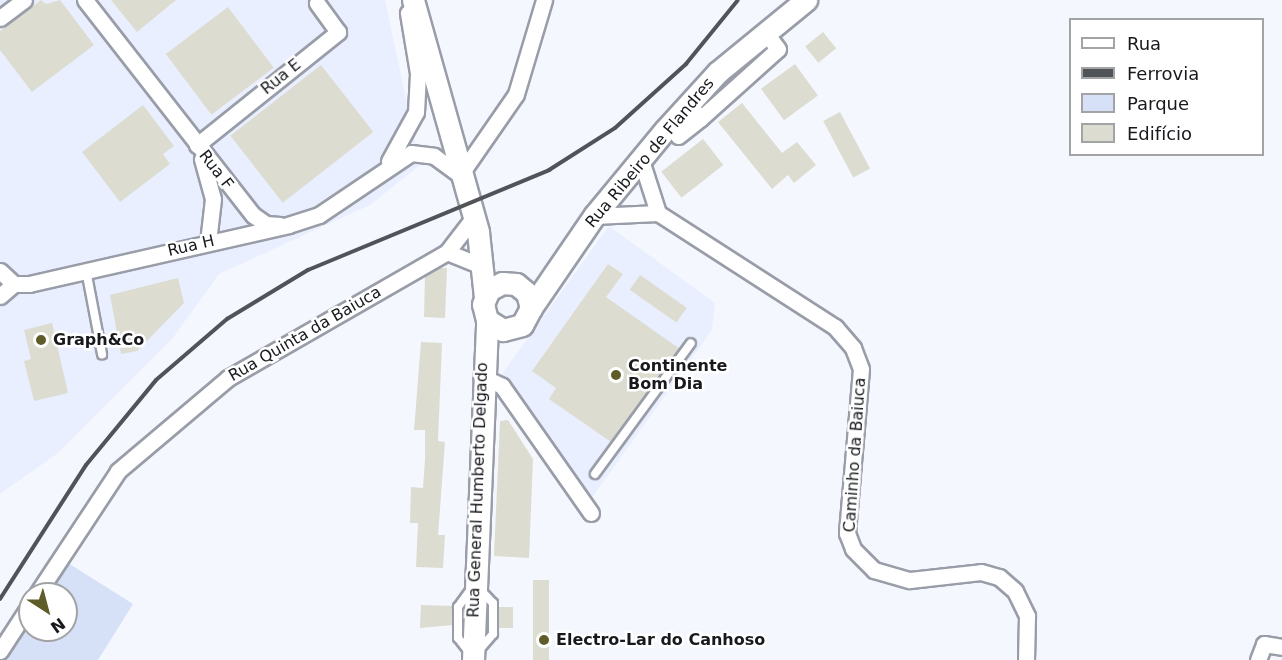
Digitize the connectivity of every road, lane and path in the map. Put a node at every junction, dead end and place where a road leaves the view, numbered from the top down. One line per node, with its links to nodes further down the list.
1 (24, 0): 8 (street)
2 (85, 0): 11 (street)
3 (406, 0): 14 (street, Rua H)
4 (412, 0): 13 (main road)
5 (544, 0): 13 (street)
6 (806, 0): 9 (main road, Rua Ribeiro de Flandres)
7 (317, 3): 11 (street, Rua E)
8 (0, 18)
9 (694, 112): 10 (street); 12 (main road, Rua Ribeiro de Flandres)
10 (678, 136)
11 (197, 145): 18 (street, Rua F); 20 (street, Rua F)
12 (640, 160): 15 (street); 16 (main road, Rua Ribeiro de Flandres)
13 (460, 175): 14 (street, Rua H); 17 (main road)
14 (374, 176): 18 (street, Rua H)
15 (658, 213): 16 (street); 43 (street, Caminho da Baiuca)
16 (594, 216): 23 (main road, Rua Ribeiro de Flandres)
17 (474, 217): 19 (main road); 21 (street, Rua Quinta da Baiuca)
18 (288, 225): 20 (street, Rua H)
19 (479, 241): 22 (main road); 27 (main road)
20 (208, 242): 24 (street, Rua H)
21 (447, 252): 22 (street); 38 (street, Rua Quinta da Baiuca)
22 (482, 266): 29 (main road)
23 (557, 267): 27 (main road, Rua Ribeiro de Flandres); 30 (main road, Rua Ribeiro de Flandres)
24 (86, 270): 26 (street, Rua H); 34 (lane)
25 (0, 271): 26 (street)
26 (14, 284): 28 (street)
27 (519, 286): 29 (main road, Rua Ribeiro de Flandres); 30 (main road)
28 (0, 296)
29 (485, 297): 31 (main road)
30 (531, 308): 32 (main road, Rua Ribeiro de Flandres)
31 (487, 320): 32 (main road); 35 (main road, Rua General Humberto Delgado)
32 (509, 330): 35 (main road, Rua Ribeiro de Flandres)
33 (692, 343): 36 (lane)
34 (102, 354)
35 (480, 376): 37 (street); 42 (main road, Rua General Humberto Delgado)
36 (595, 474)
37 (591, 513)
38 (46, 582)
39 (18, 623): 41 (street)
40 (1282, 647): 44 (street)
41 (0, 651)
42 (473, 658)
43 (1026, 660)
44 (1258, 660)

